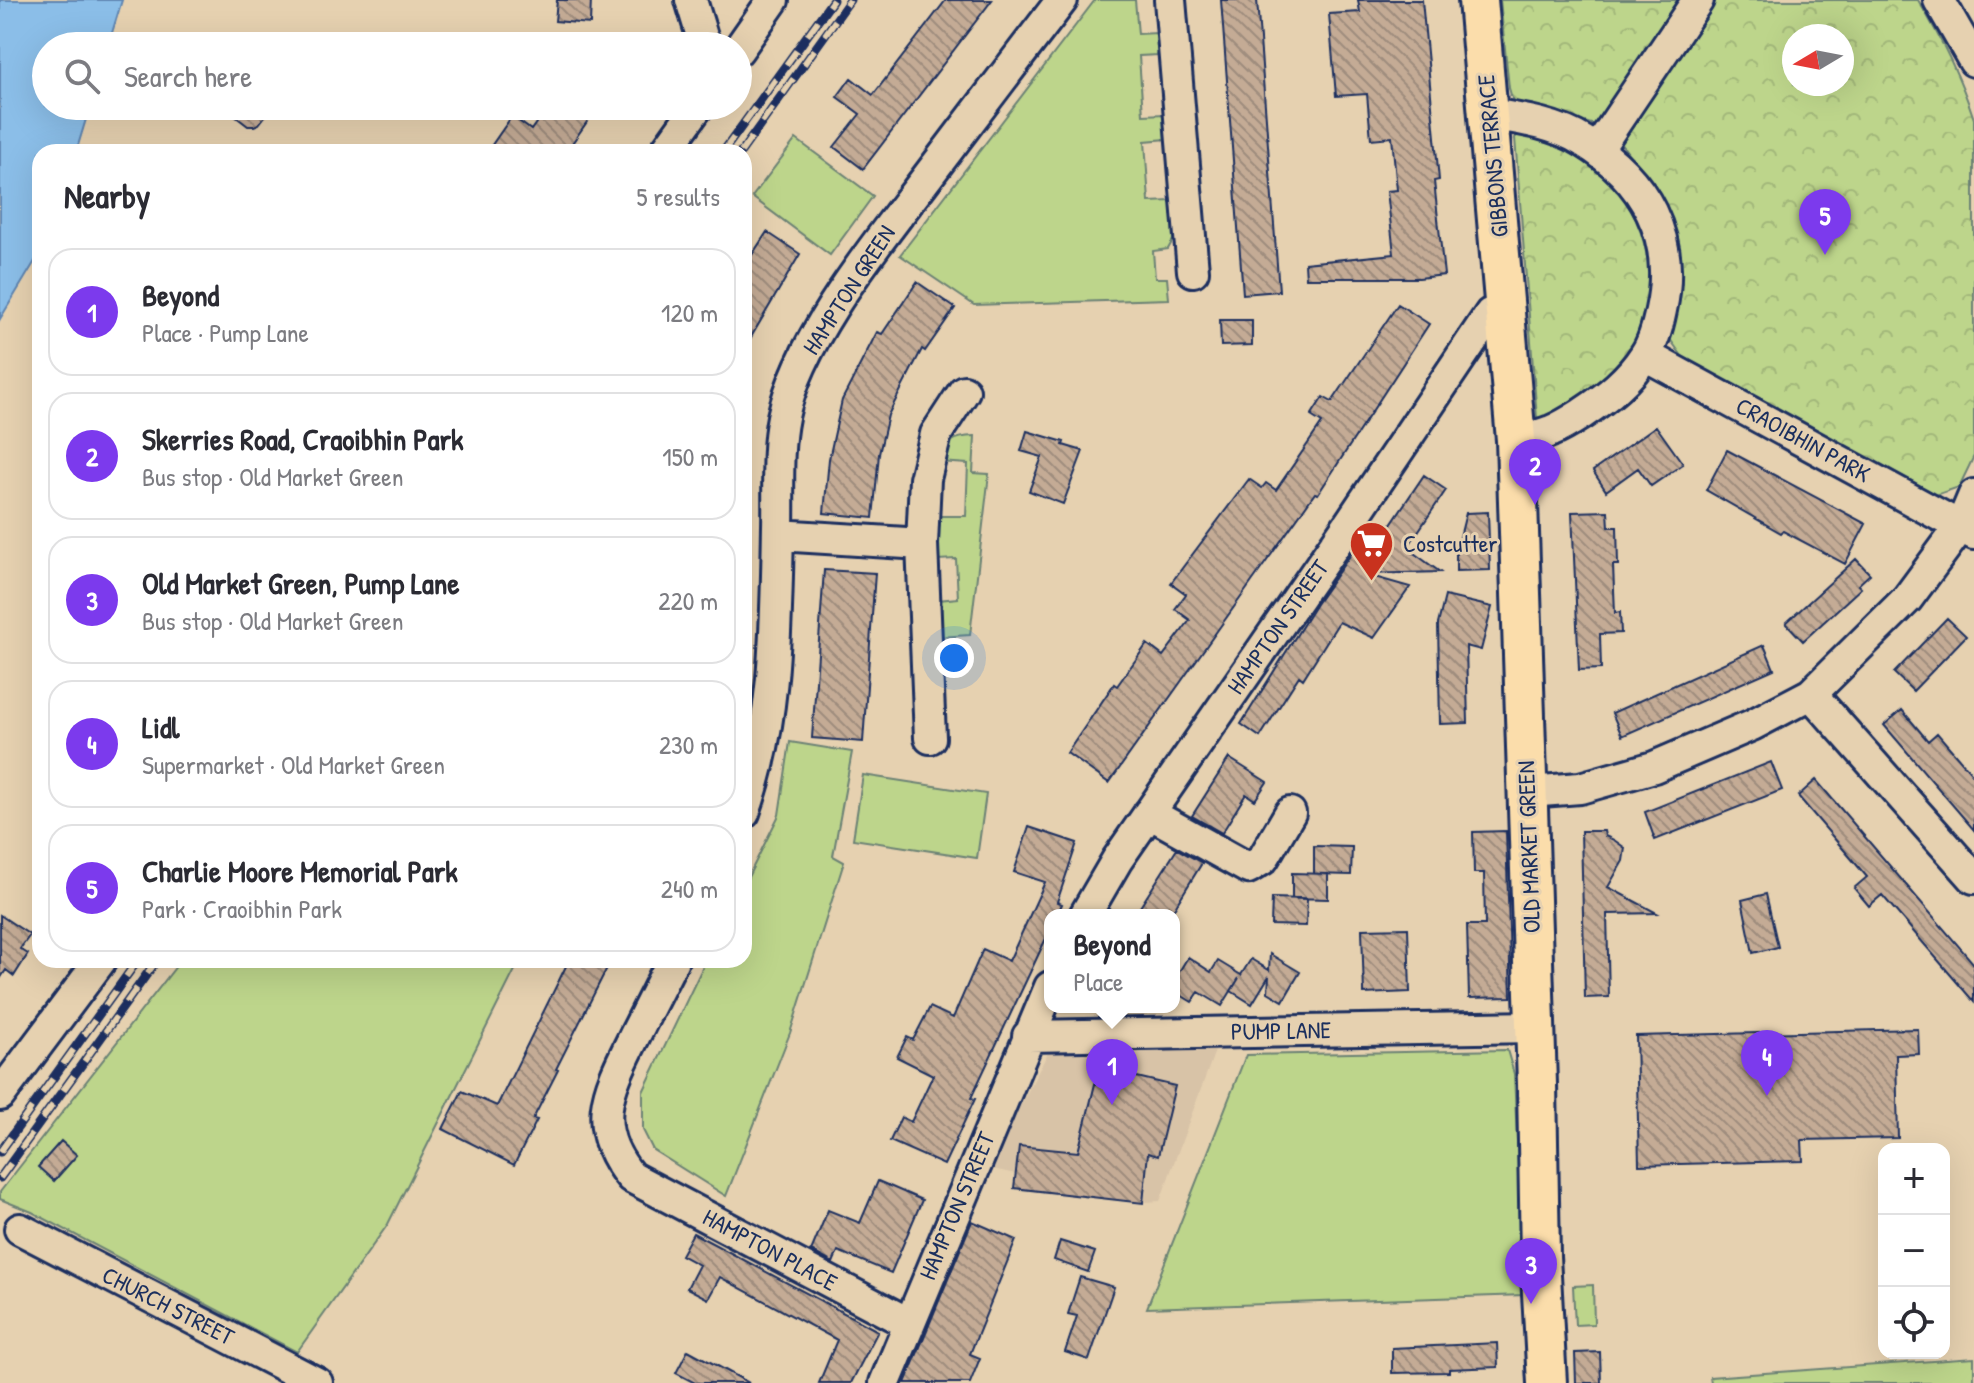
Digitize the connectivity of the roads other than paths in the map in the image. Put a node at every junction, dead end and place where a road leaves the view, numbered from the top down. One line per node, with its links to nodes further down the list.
1 (691, 0): 8 (street)
2 (773, 0): 9 (street)
3 (1062, 0): 22 (street, HAMPTON GREEN)
4 (1170, 0): 15 (street)
5 (1478, 0): 11 (main road, GIBBONS TERRACE)
6 (1698, 0): 14 (street)
7 (1939, 0): 10 (street)
8 (701, 32)
9 (751, 32)
10 (1974, 61)
11 (1490, 114): 14 (street); 16 (main road, GIBBONS TERRACE)
12 (688, 120): 13 (street)
13 (671, 144)
14 (1597, 150): 17 (street)
15 (1193, 271)
16 (1507, 312): 19 (main road, OLD MARKET GREEN); 29 (street, HAMPTON STREET)
17 (1645, 355): 19 (street); 21 (street, CRAOIBHIN PARK)
18 (964, 391): 23 (street)
19 (1516, 440): 28 (main road, OLD MARKET GREEN)
20 (1974, 495): 21 (street)
21 (1967, 530): 24 (street)
22 (778, 535): 23 (street); 25 (street, HAMPTON GREEN)
23 (922, 544): 26 (street)
24 (1811, 694): 28 (street); 31 (street)
25 (755, 726): 27 (street, HAMPTON GREEN)
26 (930, 738)
27 (752, 791)
28 (1528, 792): 36 (main road, OLD MARKET GREEN)
29 (1149, 813): 30 (street); 32 (street, HAMPTON STREET)
30 (1290, 813)
31 (1974, 878)
32 (1088, 909)
33 (95, 968): 38 (street)
34 (669, 968): 40 (street, HAMPTON PLACE)
35 (1044, 1000): 37 (street, HAMPTON STREET)
36 (1534, 1027): 37 (street, PUMP LANE); 43 (main road, OLD MARKET GREEN)
37 (1028, 1036): 40 (street, HAMPTON STREET)
38 (0, 1095)
39 (20, 1229): 41 (street, CHURCH STREET)
40 (908, 1323): 42 (street, HAMPTON STREET)
41 (317, 1383)
42 (885, 1383)
43 (1547, 1383)

